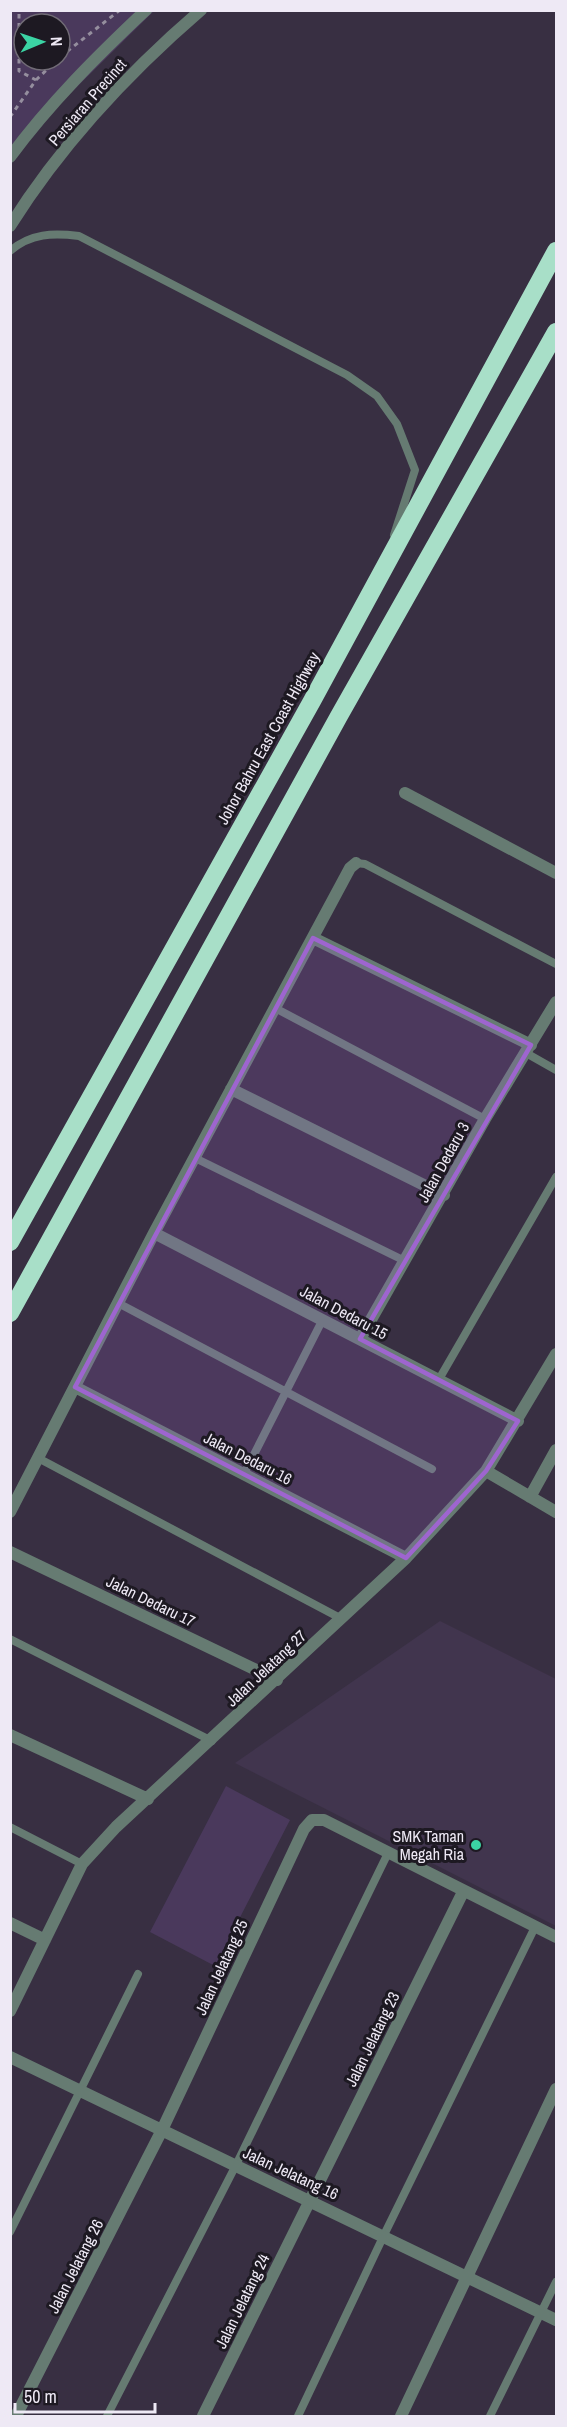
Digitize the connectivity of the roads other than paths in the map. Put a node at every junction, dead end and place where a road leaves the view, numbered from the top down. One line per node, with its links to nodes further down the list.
1 (146, 10): 3 (street, Persiaran Precinct)
2 (201, 10): 4 (street, Persiaran Precinct)
3 (10, 157)
4 (10, 226)
5 (10, 251): 8 (lane)
6 (556, 251): 8 (highway, Johor Bahru East Coast Highway)
7 (556, 332): 27 (highway)
8 (381, 573): 24 (highway, Johor Bahru East Coast Highway)
9 (405, 793): 11 (street)
10 (356, 863): 12 (street); 13 (lane)
11 (556, 873)
12 (313, 938): 15 (street); 16 (street)
13 (556, 964)
14 (556, 1002): 16 (street, Jalan Dedaru 3)
15 (275, 1008): 18 (street); 19 (lane)
16 (529, 1049): 17 (lane); 19 (street, Jalan Dedaru 3)
17 (556, 1070)
18 (231, 1089): 20 (street); 22 (street)
19 (486, 1119): 22 (street, Jalan Dedaru 3)
20 (195, 1158): 23 (street); 25 (lane)
21 (556, 1177): 31 (lane)
22 (444, 1195): 25 (street, Jalan Dedaru 3)
23 (154, 1233): 26 (street); 28 (street, Jalan Dedaru 15)
24 (10, 1242)
25 (405, 1261): 29 (street, Jalan Dedaru 3)
26 (118, 1303): 32 (street); 33 (lane)
27 (10, 1313)
28 (323, 1319): 29 (street, Jalan Dedaru 15); 33 (lane)
29 (360, 1339): 31 (street, Jalan Dedaru 15)
30 (556, 1354): 34 (street, Jalan Jelatang 27)
31 (438, 1381): 34 (street, Jalan Dedaru 15)
32 (75, 1387): 36 (street); 39 (street, Jalan Dedaru 16)
33 (286, 1391): 37 (lane); 39 (lane)
34 (518, 1420): 38 (street, Jalan Jelatang 27)
35 (556, 1450): 40 (street)
36 (38, 1458): 41 (street); 45 (lane)
37 (432, 1469)
38 (486, 1471): 40 (street); 44 (street, Jalan Jelatang 27)
39 (243, 1474): 44 (street, Jalan Dedaru 16)
40 (530, 1497): 42 (street)
41 (10, 1512)
42 (556, 1512)
43 (10, 1552): 47 (street, Jalan Dedaru 17)
44 (406, 1558): 45 (street, Jalan Jelatang 27)
45 (342, 1619): 47 (street, Jalan Jelatang 27)
46 (10, 1639): 49 (lane)
47 (277, 1680): 49 (street, Jalan Jelatang 27)
48 (10, 1735): 50 (street)
49 (212, 1741): 50 (street, Jalan Jelatang 27)
50 (148, 1799): 53 (street, Jalan Jelatang 27)
51 (10, 1827): 53 (lane)
52 (388, 1853): 54 (street); 64 (street, Jalan Jelatang 25); 65 (lane)
53 (82, 1864): 58 (street, Jalan Jelatang 27)
54 (463, 1892): 56 (street); 66 (street, Jalan Jelatang 23)
55 (10, 1923): 58 (street)
56 (535, 1927): 57 (street); 68 (lane)
57 (556, 1937)
58 (45, 1940): 60 (street, Jalan Jelatang 27)
59 (138, 1974): 63 (lane)
60 (11, 2011)
61 (10, 2057): 63 (street, Jalan Jelatang 16)
62 (556, 2089): 69 (street)
63 (80, 2090): 64 (street, Jalan Jelatang 16); 67 (lane)
64 (162, 2130): 65 (street, Jalan Jelatang 16); 73 (street, Jalan Jelatang 26)
65 (236, 2165): 66 (street, Jalan Jelatang 16); 74 (lane)
66 (311, 2200): 68 (street, Jalan Jelatang 16); 75 (street, Jalan Jelatang 24)
67 (10, 2232)
68 (384, 2235): 69 (street, Jalan Jelatang 16); 76 (lane)
69 (468, 2275): 71 (street, Jalan Jelatang 16); 77 (street)
70 (556, 2282): 71 (lane)
71 (542, 2312): 72 (street, Jalan Jelatang 16); 78 (lane)
72 (556, 2319)
73 (16, 2416)
74 (107, 2416)
75 (203, 2416)
76 (298, 2416)
77 (401, 2416)
78 (490, 2416)

